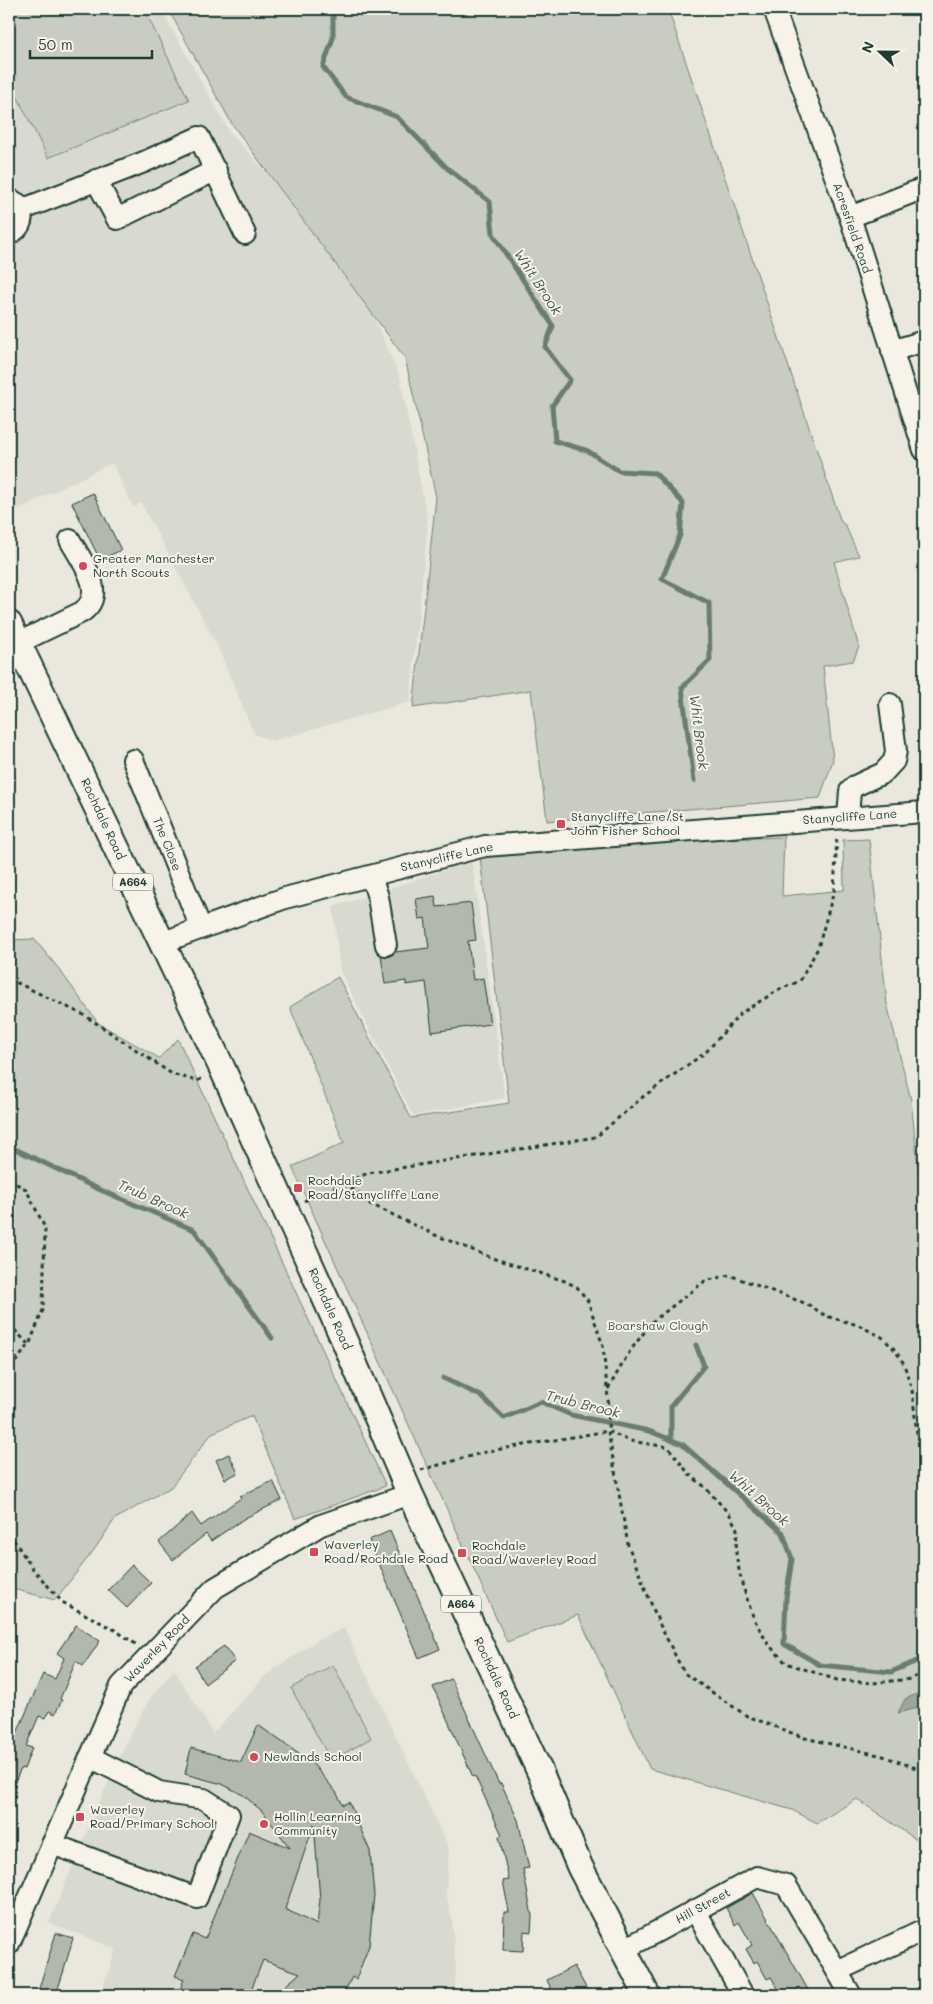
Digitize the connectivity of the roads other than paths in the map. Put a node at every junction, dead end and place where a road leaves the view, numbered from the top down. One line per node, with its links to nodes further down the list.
1 (774, 9): 6 (street, Acresfield Road)
2 (216, 170): 3 (street); 3 (street); 8 (street)
3 (96, 180): 5 (street)
4 (924, 188): 6 (street)
5 (15, 204): 7 (street)
6 (850, 217): 10 (street, Acresfield Road)
7 (9, 234)
8 (245, 234)
9 (924, 341): 10 (street)
10 (892, 351): 11 (street, Acresfield Road)
11 (924, 450)
12 (70, 540): 13 (street)
13 (13, 634): 20 (main road, Rochdale Road / A664)
14 (890, 704): 17 (street)
15 (134, 760): 19 (street, The Close)
16 (924, 812): 17 (street, Stanycliffe Lane)
17 (843, 818): 18 (street, Stanycliffe Lane)
18 (370, 876): 19 (street, Stanycliffe Lane); 21 (street)
19 (201, 928): 20 (street, Stanycliffe Lane)
20 (161, 943): 22 (main road, Rochdale Road / A664)
21 (386, 945)
22 (407, 1484): 23 (street, Waverley Road); 28 (main road, Rochdale Road / A664)
23 (90, 1757): 24 (street, Waverley Road); 24 (street)
24 (52, 1844): 27 (street, Waverley Road)
25 (695, 1910): 28 (street, Hill Street); 29 (street, Hill Street); 31 (street)
26 (924, 1934): 29 (street)
27 (9, 1944)
28 (623, 1950): 30 (main road, Rochdale Road / A664)
29 (837, 1971): 32 (street)
30 (647, 1995)
31 (743, 1995)
32 (851, 1995)

